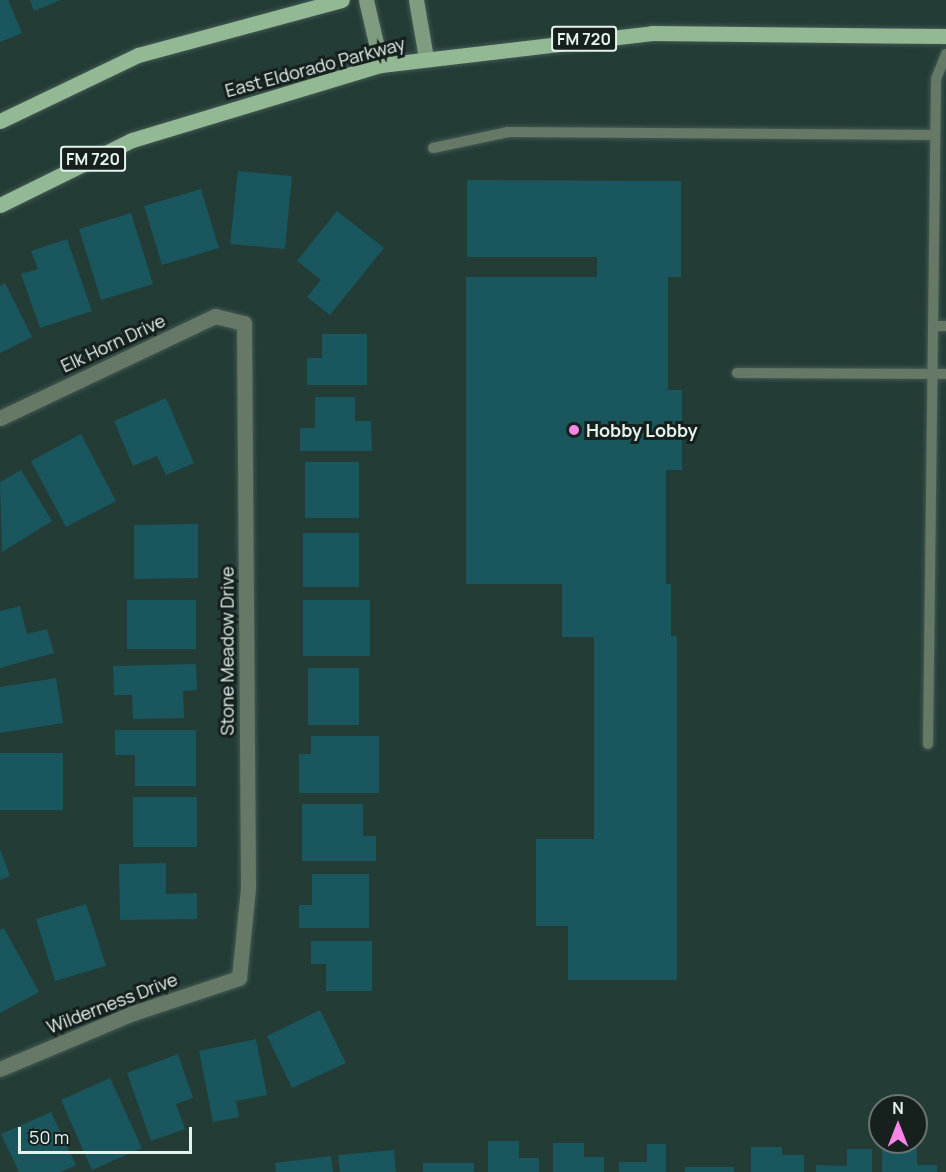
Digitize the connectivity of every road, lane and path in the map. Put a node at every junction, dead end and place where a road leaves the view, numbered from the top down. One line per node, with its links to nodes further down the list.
1 (342, 0): 8 (main road)
2 (366, 0): 7 (street)
3 (416, 0): 6 (street)
4 (946, 36): 6 (main road, East Eldorado Parkway / FM 720)
5 (946, 54): 9 (lane)
6 (426, 58): 7 (main road, East Eldorado Parkway / FM 720)
7 (381, 66): 11 (main road, East Eldorado Parkway / FM 720)
8 (0, 121)
9 (939, 128): 10 (lane); 13 (lane)
10 (433, 148)
11 (0, 205)
12 (244, 323): 18 (street, Elk Horn Drive); 20 (street, Stone Meadow Drive)
13 (933, 326): 14 (lane); 16 (lane)
14 (946, 326)
15 (737, 373): 16 (lane)
16 (930, 374): 17 (lane); 19 (lane)
17 (946, 374)
18 (0, 418)
19 (928, 744)
20 (239, 978): 21 (street, Wilderness Drive)
21 (0, 1069)

